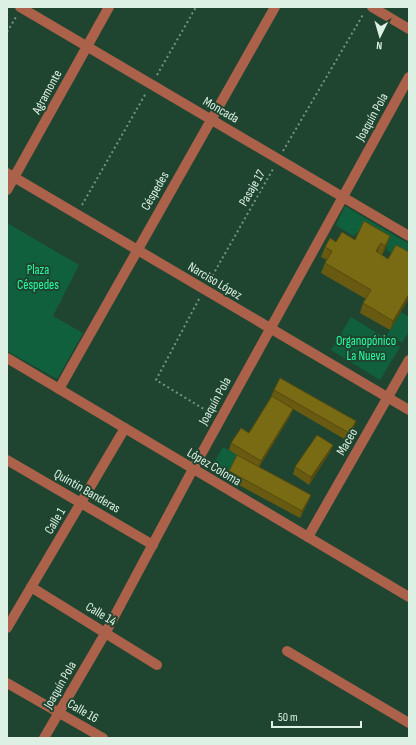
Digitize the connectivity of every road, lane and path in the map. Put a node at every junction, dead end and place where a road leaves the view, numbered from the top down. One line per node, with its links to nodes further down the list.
1 (21, 7): 8 (path); 9 (street, Moncada)
2 (109, 7): 9 (street, Agramonte)
3 (196, 7): 11 (path)
4 (275, 7): 12 (street, Céspedes)
5 (367, 7): 13 (path, Pasaje 17)
6 (372, 7): 7 (street)
7 (409, 29)
8 (7, 32)
9 (87, 47): 11 (street, Moncada); 14 (street, Agramonte)
10 (409, 77): 16 (street, Joaquín Pola)
11 (151, 84): 12 (street, Moncada); 17 (path)
12 (212, 120): 13 (street, Moncada); 19 (street, Céspedes)
13 (279, 159): 16 (street, Moncada); 20 (path, Pasaje 17)
14 (11, 175): 15 (street, Agramonte); 17 (street, Narciso López)
15 (7, 190)
16 (343, 197): 18 (street, Moncada); 21 (street, Joaquín Pola)
17 (76, 214): 19 (street, Narciso López)
18 (409, 236)
19 (137, 250): 20 (street, Narciso López); 24 (street, Céspedes)
20 (204, 290): 21 (street, Narciso López); 27 (path, Pasaje 17)
21 (270, 328): 25 (street, Narciso López); 27 (street, Joaquín Pola)
22 (7, 358): 24 (street, López Coloma)
23 (409, 360): 25 (street, Maceo)
24 (59, 389): 28 (street, López Coloma)
25 (388, 398): 26 (street, Narciso López); 32 (street, Maceo)
26 (409, 410)
27 (220, 419): 30 (street, Joaquín Pola)
28 (125, 428): 30 (street, López Coloma); 31 (street, Calle 1)
29 (7, 460): 31 (street, Quintín Banderas)
30 (193, 469): 32 (street, López Coloma); 33 (street, Joaquín Pola)
31 (81, 502): 33 (street, Quintín Banderas); 34 (street, Calle 1)
32 (308, 537): 35 (street, López Coloma)
33 (153, 545): 37 (street, Joaquín Pola)
34 (31, 587): 36 (street, Calle 1); 37 (street, Calle 14)
35 (409, 597)
36 (7, 628)
37 (106, 632): 39 (street, Calle 14); 41 (street, Joaquín Pola)
38 (287, 651): 42 (street)
39 (157, 665)
40 (7, 683): 41 (street, Calle 16)
41 (59, 712): 43 (street, Joaquín Pola); 44 (street, Calle 16)
42 (409, 724)
43 (44, 738)
44 (103, 738)

